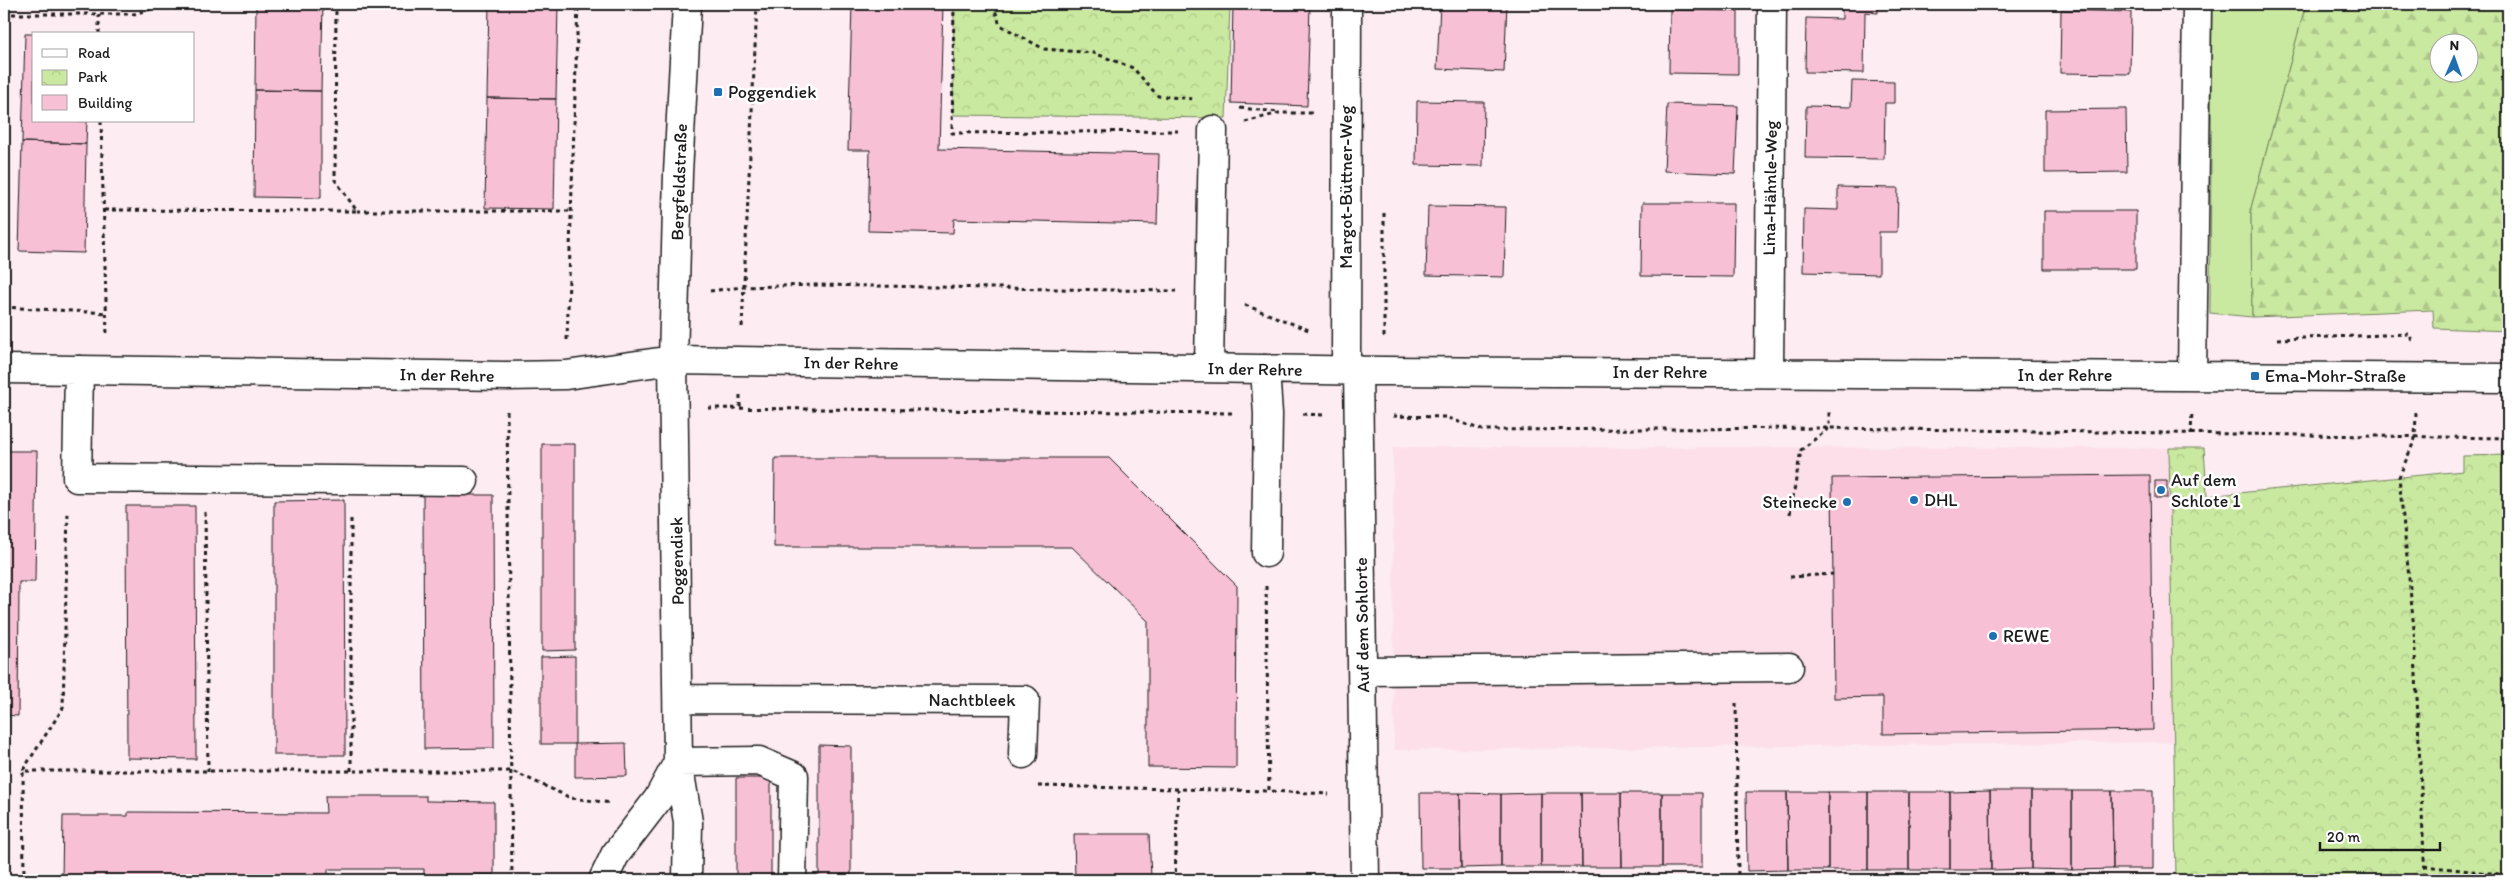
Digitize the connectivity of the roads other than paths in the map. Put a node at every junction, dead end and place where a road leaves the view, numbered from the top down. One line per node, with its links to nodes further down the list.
1 (686, 4): 6 (street, Bergfeldstraße)
2 (1347, 4): 7 (street, Margot-Büttner-Weg)
3 (1772, 4): 12 (street, Lina-Hähnle-Weg)
4 (2197, 4): 13 (street)
5 (1213, 130): 8 (street)
6 (673, 360): 8 (street, In der Rehre); 11 (street, In der Rehre); 19 (street, Poggendiek)
7 (1350, 361): 10 (street, In der Rehre); 12 (street, In der Rehre); 18 (street, Auf dem Sohlorte)
8 (1209, 368): 10 (street, In der Rehre)
9 (4, 369): 11 (street, In der Rehre)
10 (1265, 369): 16 (street)
11 (79, 370): 15 (street)
12 (1769, 373): 13 (street, In der Rehre)
13 (2192, 375): 14 (street, In der Rehre)
14 (2508, 378)
15 (464, 481)
16 (1266, 552)
17 (1789, 667): 18 (street)
18 (1363, 671): 25 (street, Auf dem Sohlorte)
19 (679, 700): 20 (street, Nachtbleek); 21 (street, Poggendiek)
20 (1023, 754)
21 (678, 762): 22 (street, Poggendiek); 23 (street, Poggendiek); 24 (street)
22 (603, 880)
23 (687, 880)
24 (792, 880)
25 (1365, 880)

